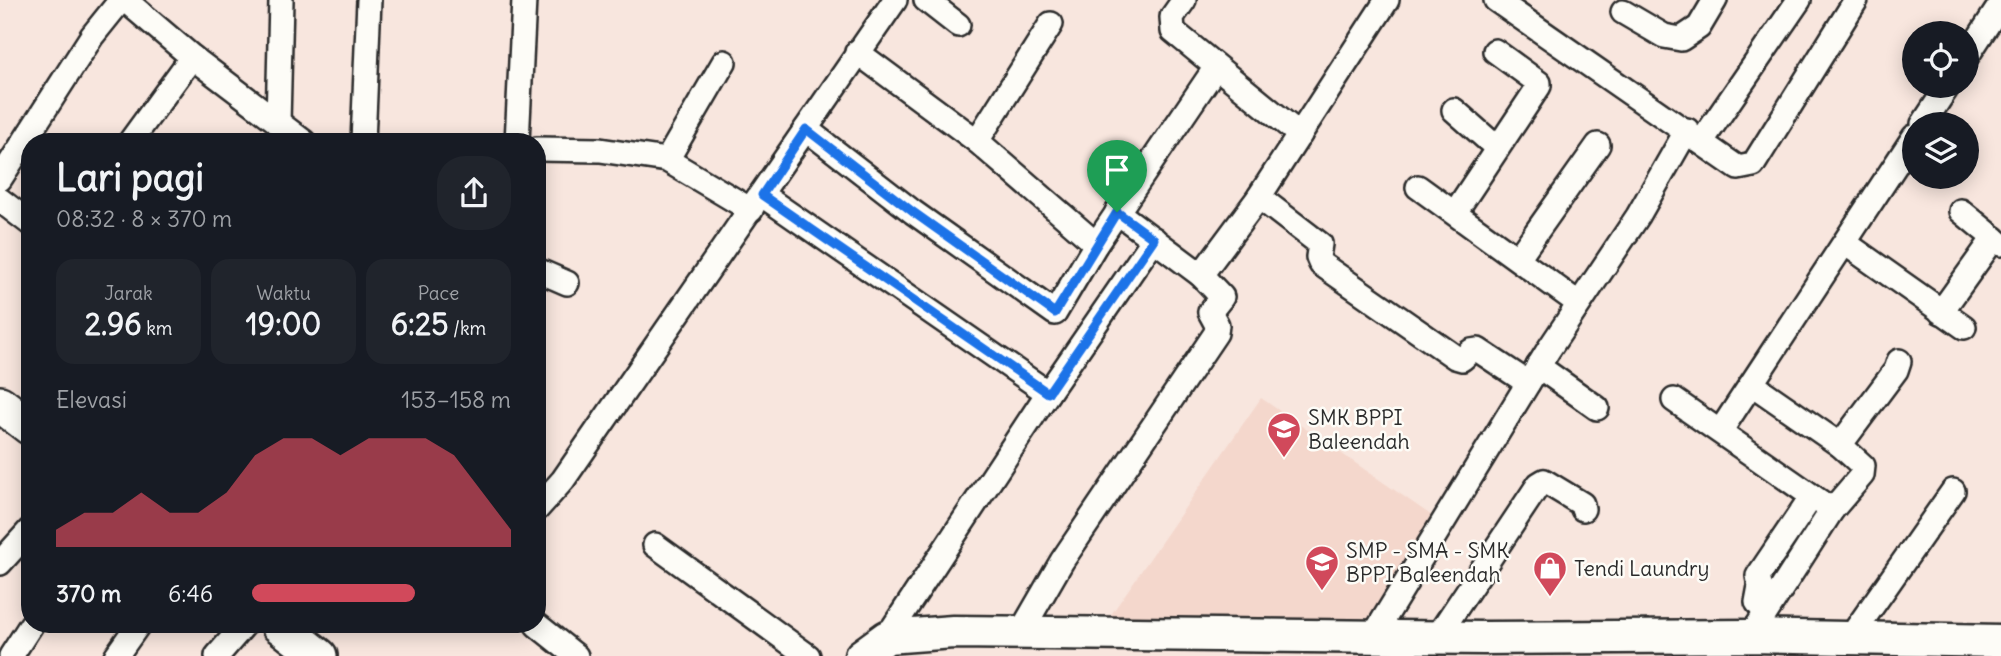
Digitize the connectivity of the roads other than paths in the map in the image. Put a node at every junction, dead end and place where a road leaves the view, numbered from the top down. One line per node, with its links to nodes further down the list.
1 (123, 0): 20 (street); 26 (street)
2 (281, 0): 24 (street)
3 (369, 0): 29 (street)
4 (524, 0): 30 (street)
5 (895, 0): 19 (street)
6 (926, 0): 15 (street)
7 (1184, 0): 22 (street)
8 (1387, 0): 31 (street)
9 (1496, 0): 32 (street)
10 (1715, 0): 14 (street)
11 (1799, 0): 32 (street)
12 (1856, 0): 32 (street)
13 (2001, 4): 17 (street)
14 (1623, 12)
15 (958, 24)
16 (1051, 24): 33 (street)
17 (1979, 38)
18 (1495, 51): 36 (street)
19 (857, 52): 25 (street); 33 (street)
20 (192, 57): 24 (street); 27 (street)
21 (724, 62): 39 (street)
22 (1216, 67): 31 (street); 47 (street)
23 (1454, 110): 36 (street)
24 (278, 123): 28 (street)
25 (806, 129): 44 (street); 52 (street)
26 (30, 133)
27 (137, 133)
28 (292, 133)
29 (363, 133)
30 (517, 133)
31 (1300, 135): 42 (street)
32 (1694, 135): 57 (street)
33 (977, 141): 52 (street)
34 (1598, 145): 53 (street)
35 (21, 146): 40 (street)
36 (1497, 148): 45 (street)
37 (546, 149): 39 (street)
38 (1902, 155): 51 (street)
39 (667, 160): 44 (street)
40 (0, 179)
41 (1418, 187): 45 (street)
42 (1259, 197): 55 (street); 61 (street)
43 (0, 200): 48 (street)
44 (756, 203): 63 (street); 72 (street)
45 (1456, 211): 53 (street)
46 (1961, 211): 50 (street)
47 (1117, 212): 49 (street); 52 (street)
48 (21, 216)
49 (1154, 239): 55 (street); 63 (street)
50 (1998, 241): 58 (street)
51 (1845, 243): 58 (street); 62 (street)
52 (1096, 244)
53 (1518, 258): 57 (street)
54 (546, 274): 56 (street)
55 (1201, 275): 80 (street)
56 (567, 283)
57 (1578, 303): 61 (street)
58 (1941, 312): 59 (street)
59 (1964, 327)
60 (1899, 361): 69 (street)
61 (1533, 375): 66 (street); 85 (street)
62 (1752, 384): 68 (street); 69 (street)
63 (1048, 393): 86 (street)
64 (1674, 400): 68 (street)
65 (0, 404): 67 (main road)
66 (1597, 408)
67 (21, 421)
68 (1721, 430): 71 (street)
69 (1840, 445): 74 (street)
70 (1953, 491): 88 (street)
71 (1812, 496): 74 (street); 78 (street)
72 (546, 500)
73 (1583, 509): 87 (street)
74 (1832, 510): 78 (street)
75 (21, 540): 77 (street)
76 (655, 545): 98 (street)
77 (0, 563)
78 (1758, 624): 91 (main road); 92 (main road)
79 (546, 632): 97 (street)
80 (1021, 632): 86 (main road); 90 (main road)
81 (26, 633): 93 (street)
82 (132, 633): 94 (street)
83 (237, 633): 95 (street)
84 (289, 633): 96 (main road)
85 (1374, 635): 87 (main road); 90 (main road)
86 (887, 637): 99 (main road)
87 (1437, 637): 91 (main road)
88 (1850, 638): 89 (main road); 92 (main road)
89 (2001, 641)
90 (1295, 645)
91 (1560, 647)
92 (1787, 647)
93 (11, 656)
94 (116, 656)
95 (217, 656)
96 (318, 656)
97 (576, 656)
98 (808, 656)
99 (861, 656)

